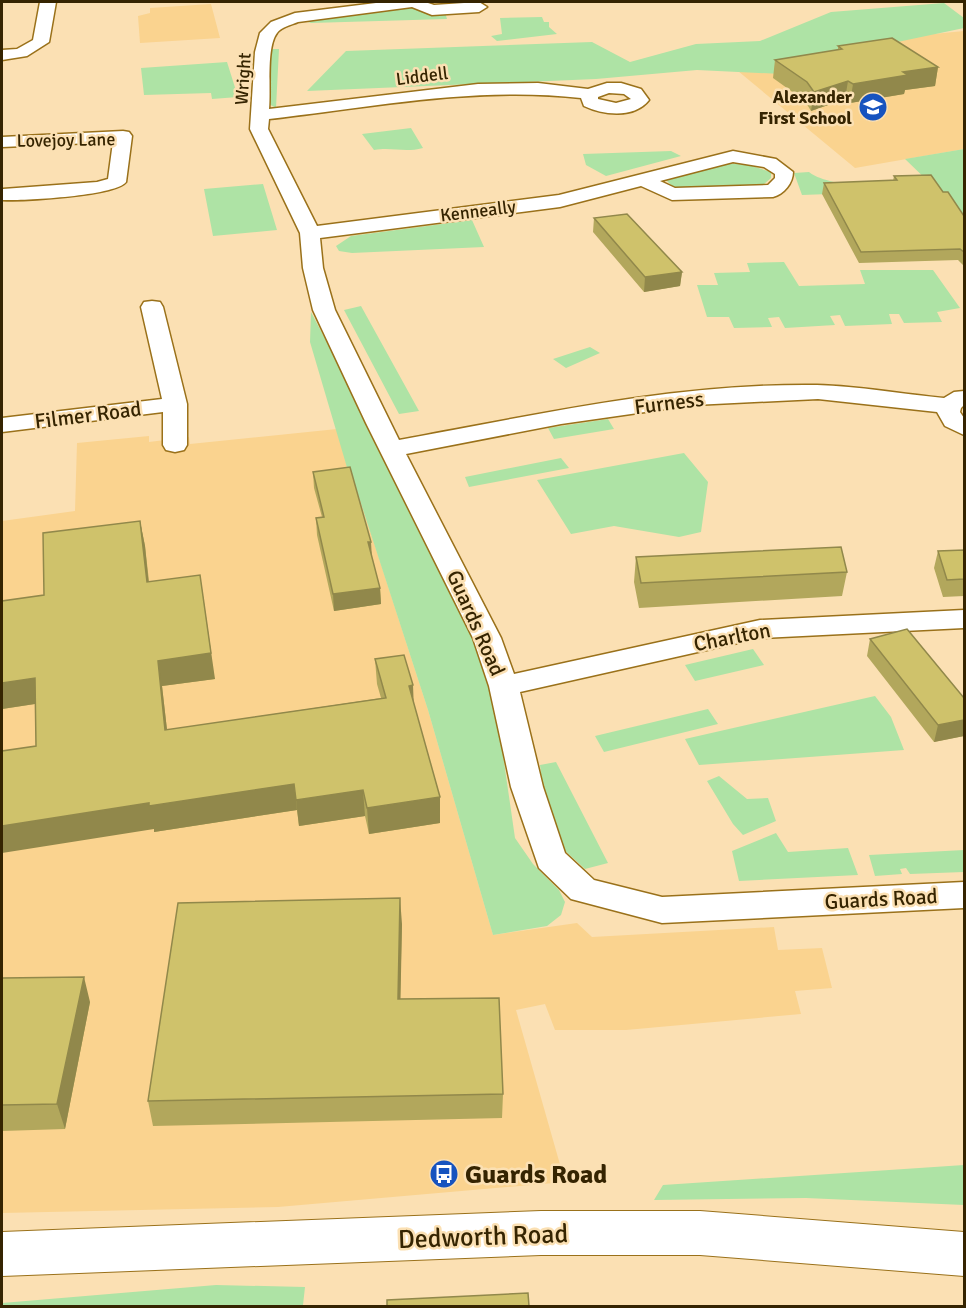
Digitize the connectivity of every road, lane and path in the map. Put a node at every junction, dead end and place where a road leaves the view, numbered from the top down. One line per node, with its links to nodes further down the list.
1 (48, 2): 4 (street)
2 (414, 2): 3 (street, Wright); 6 (street, Wright)
3 (479, 7)
4 (2, 55)
5 (589, 94): 6 (street, Liddell)
6 (259, 115): 10 (street, Wright)
7 (2, 142): 9 (street, Lovejoy Lane)
8 (644, 179): 8 (street, Kenneally); 10 (street, Kenneally)
9 (3, 195)
10 (310, 233): 17 (street, Guards Road)
11 (152, 308): 13 (street)
12 (957, 401): 15 (street, Furness); 17 (street, Furness)
13 (175, 404): 14 (street, Filmer Road); 16 (street)
14 (2, 424)
15 (964, 428)
16 (175, 445)
17 (391, 449): 19 (street, Guards Road)
18 (964, 620): 19 (street, Charlton)
19 (504, 686): 20 (street, Guards Road)
20 (964, 895)
21 (2, 1254): 22 (main road, Dedworth Road)
22 (964, 1254)

